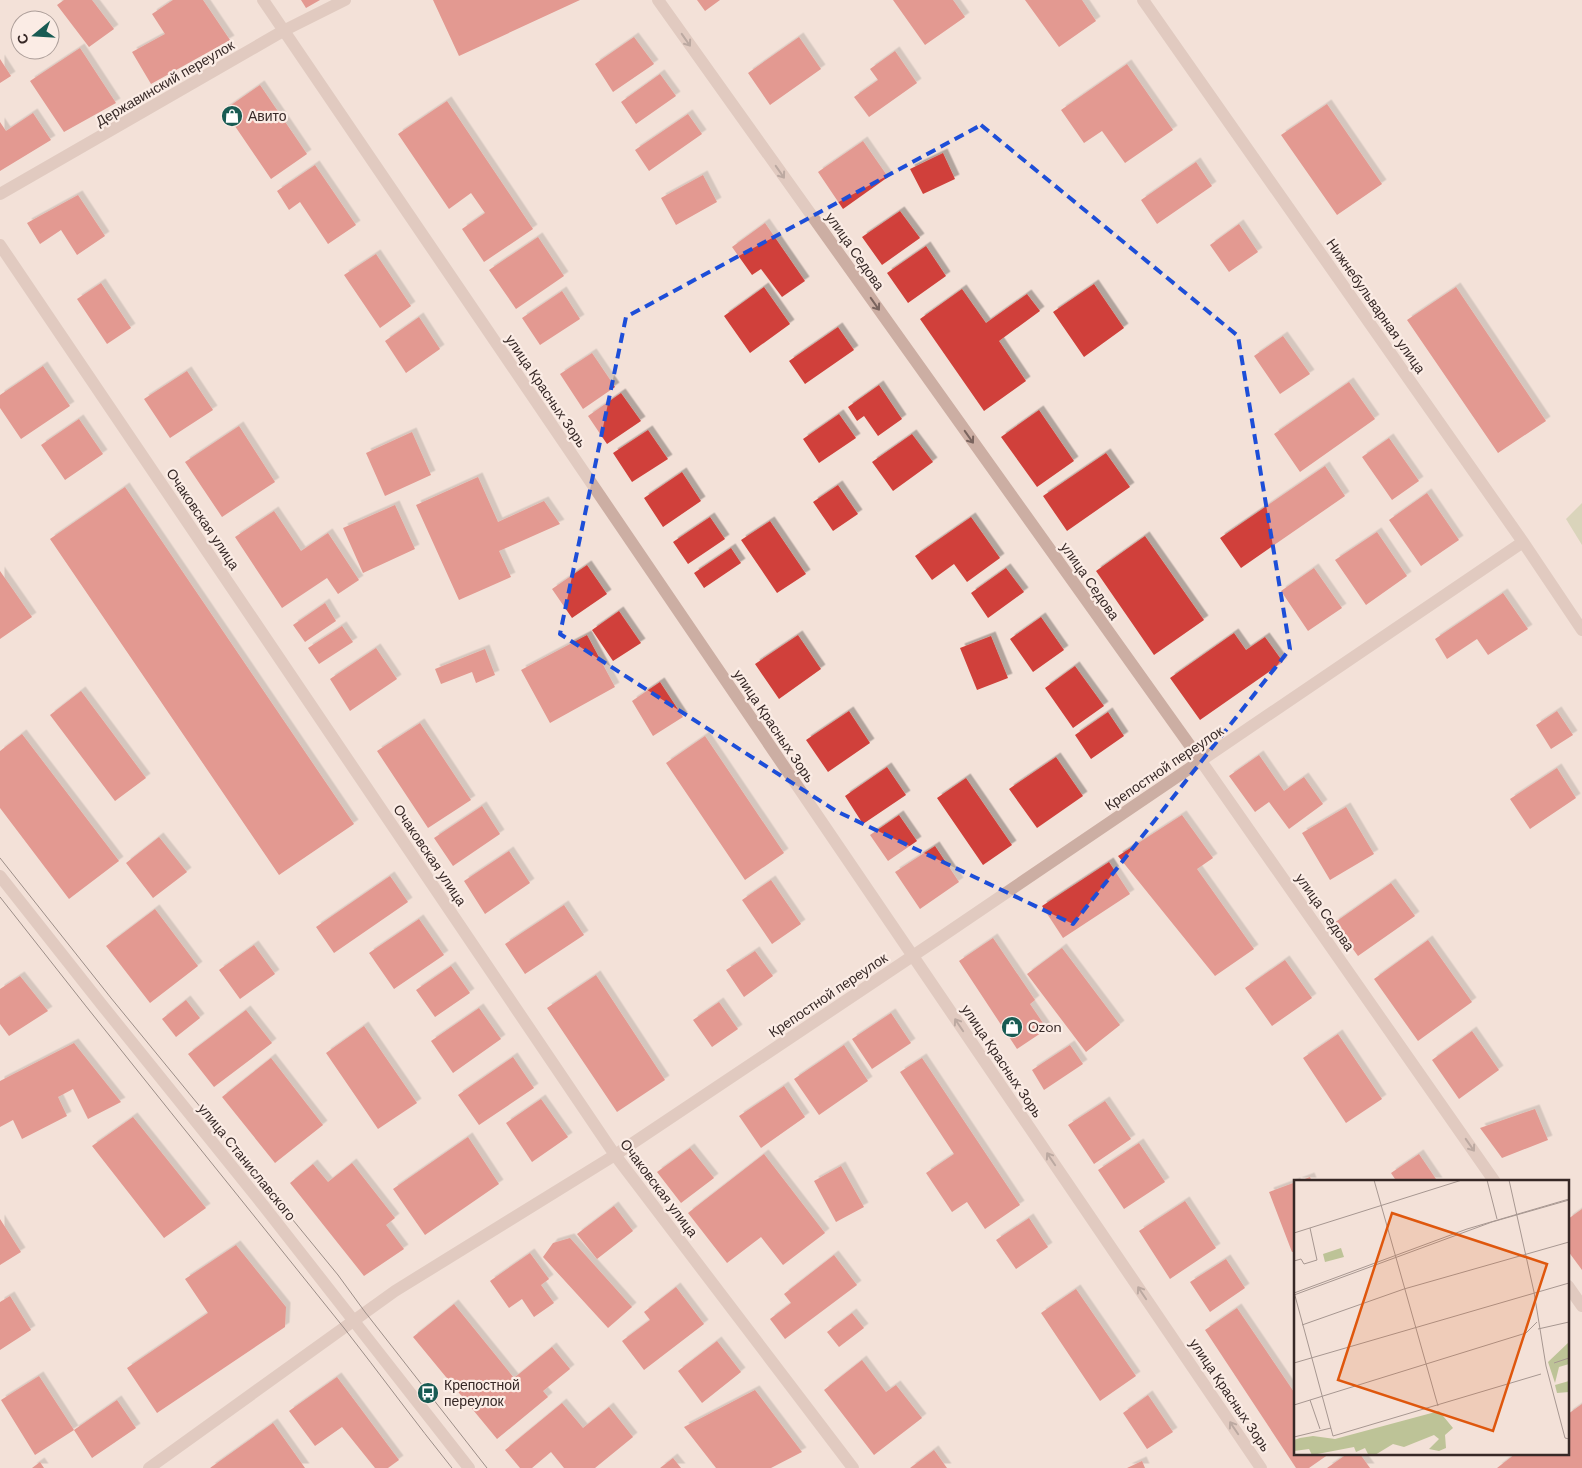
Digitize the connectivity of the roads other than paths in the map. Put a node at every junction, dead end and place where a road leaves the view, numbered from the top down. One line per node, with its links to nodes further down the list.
1 (263, 0): 5 (street, улица Красных Зорь)
2 (345, 0): 5 (street, Державинский переулок)
3 (658, 0): 10 (street, улица Седова, one-way to 10)
4 (1143, 0): 8 (street, Нижнебульварная улица)
5 (283, 31): 6 (street, Державинский переулок); 12 (street, улица Красных Зорь)
6 (0, 194)
7 (0, 245): 13 (street, Очаковская улица)
8 (1523, 542): 9 (street, Нижнебульварная улица); 10 (street, Крепостной переулок)
9 (1582, 630)
10 (1201, 761): 12 (street, Крепостной переулок); 14 (street, улица Седова, one-way to 14)
11 (0, 876): 17 (street, улица Станиславского)
12 (913, 956): 13 (street, Крепостной переулок); 21 (street, улица Красных Зорь, one-way to 12)
13 (615, 1155): 17 (street, Крепостной переулок); 20 (street, Очаковская улица)
14 (1494, 1180)
15 (1570, 1289): 16 (street)
16 (1582, 1306)
17 (354, 1320): 18 (street, Крепостной переулок); 19 (street, улица Станиславского)
18 (149, 1468)
19 (469, 1468)
20 (853, 1468)
21 (1261, 1468)

